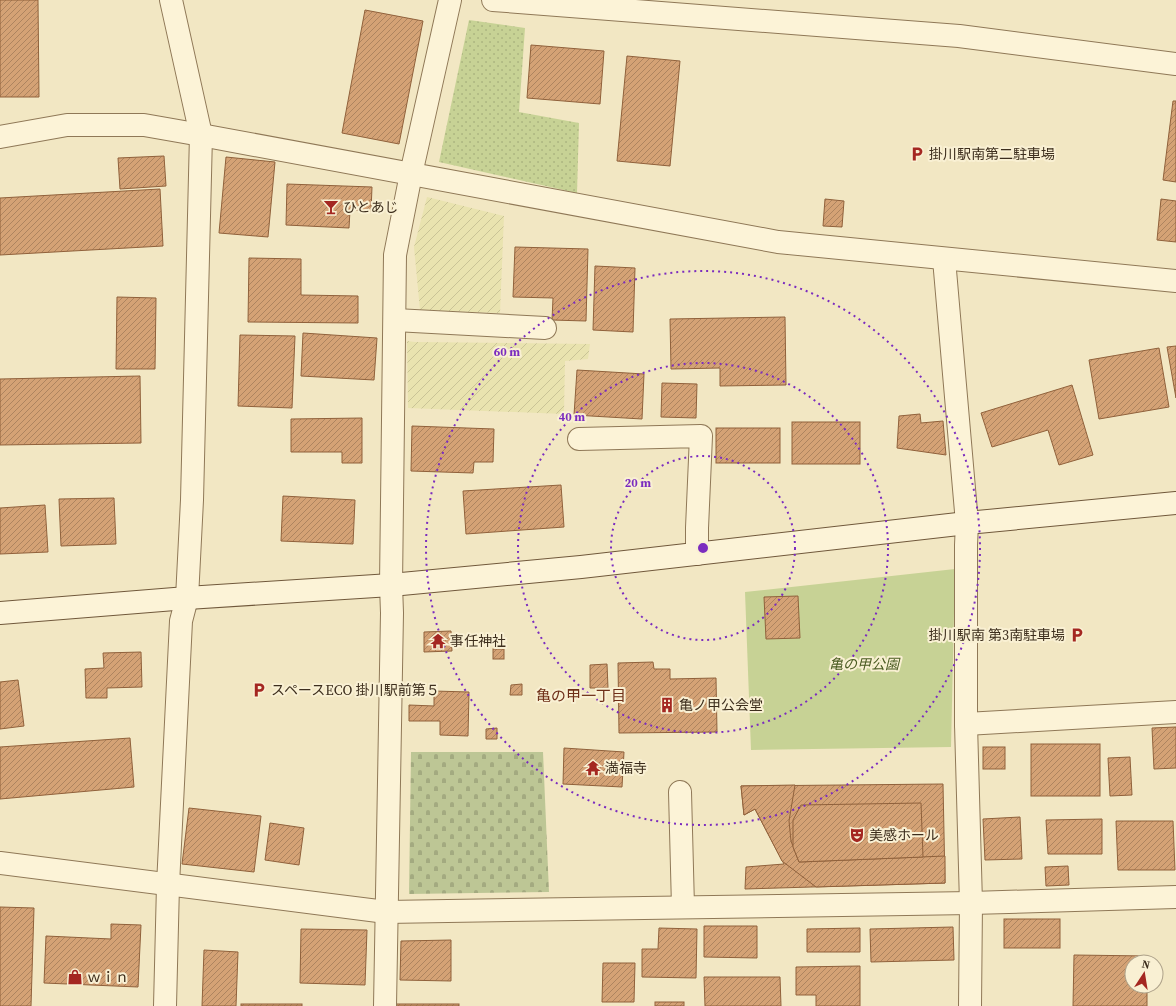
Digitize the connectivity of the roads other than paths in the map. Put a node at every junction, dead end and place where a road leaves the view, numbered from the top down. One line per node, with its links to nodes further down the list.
1 (171, 0): 5 (street)
2 (450, 0): 7 (street)
3 (493, 0): 4 (street)
4 (1176, 64)
5 (201, 135): 6 (street); 7 (street); 17 (street)
6 (0, 137)
7 (411, 174): 8 (street); 10 (street)
8 (944, 259): 9 (street); 14 (street)
9 (1176, 281)
10 (395, 320): 11 (street); 16 (street)
11 (545, 328)
12 (579, 439): 15 (street)
13 (1176, 503): 14 (street)
14 (967, 523): 15 (street); 20 (street)
15 (698, 554): 16 (street)
16 (391, 585): 17 (street); 27 (street)
17 (187, 598): 18 (street); 23 (street)
18 (0, 613)
19 (1176, 712): 20 (street)
20 (966, 724): 25 (street)
21 (680, 792): 26 (street)
22 (0, 863): 23 (street)
23 (168, 885): 27 (street); 28 (street)
24 (1176, 898): 25 (street)
25 (971, 903): 26 (street); 30 (street)
26 (683, 907): 27 (street)
27 (386, 912): 29 (street)
28 (165, 1006)
29 (385, 1006)
30 (970, 1006)

